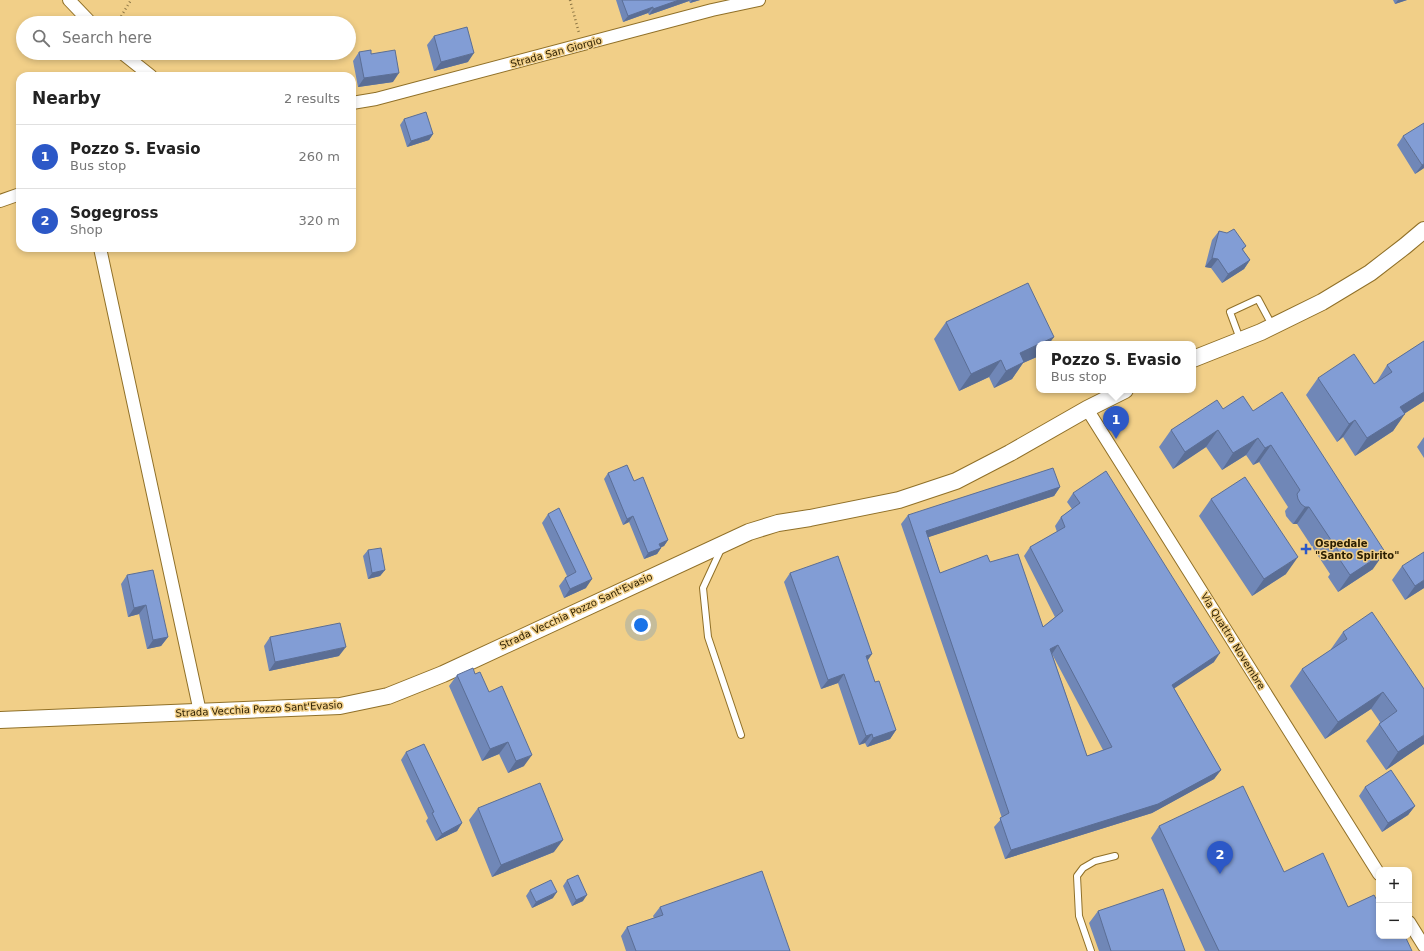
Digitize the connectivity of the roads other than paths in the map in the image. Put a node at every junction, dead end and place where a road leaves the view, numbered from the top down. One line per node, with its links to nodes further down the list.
1 (69, 0): 3 (street)
2 (760, 0): 6 (street, Strada San Giorgio)
3 (84, 16)
4 (131, 60): 5 (street)
5 (146, 72)
6 (356, 102)
7 (16, 195): 8 (street)
8 (0, 201)
9 (1424, 230): 11 (street)
10 (101, 252): 17 (street)
11 (1273, 327): 12 (street); 12 (lane)
12 (1241, 341): 13 (street)
13 (1196, 358)
14 (1119, 393): 15 (street, Strada Vecchia Pozzo Sant'Evasio)
15 (1087, 409): 16 (street, Strada Vecchia Pozzo Sant'Evasio); 21 (street, Via Quattro Novembre)
16 (724, 542): 17 (street, Strada Vecchia Pozzo Sant'Evasio); 19 (lane)
17 (200, 712): 18 (street, Strada Vecchia Pozzo Sant'Evasio)
18 (0, 720)
19 (741, 735)
20 (1115, 856): 24 (lane)
21 (1376, 869)
22 (1412, 927): 23 (street)
23 (1424, 946)
24 (1091, 951)

